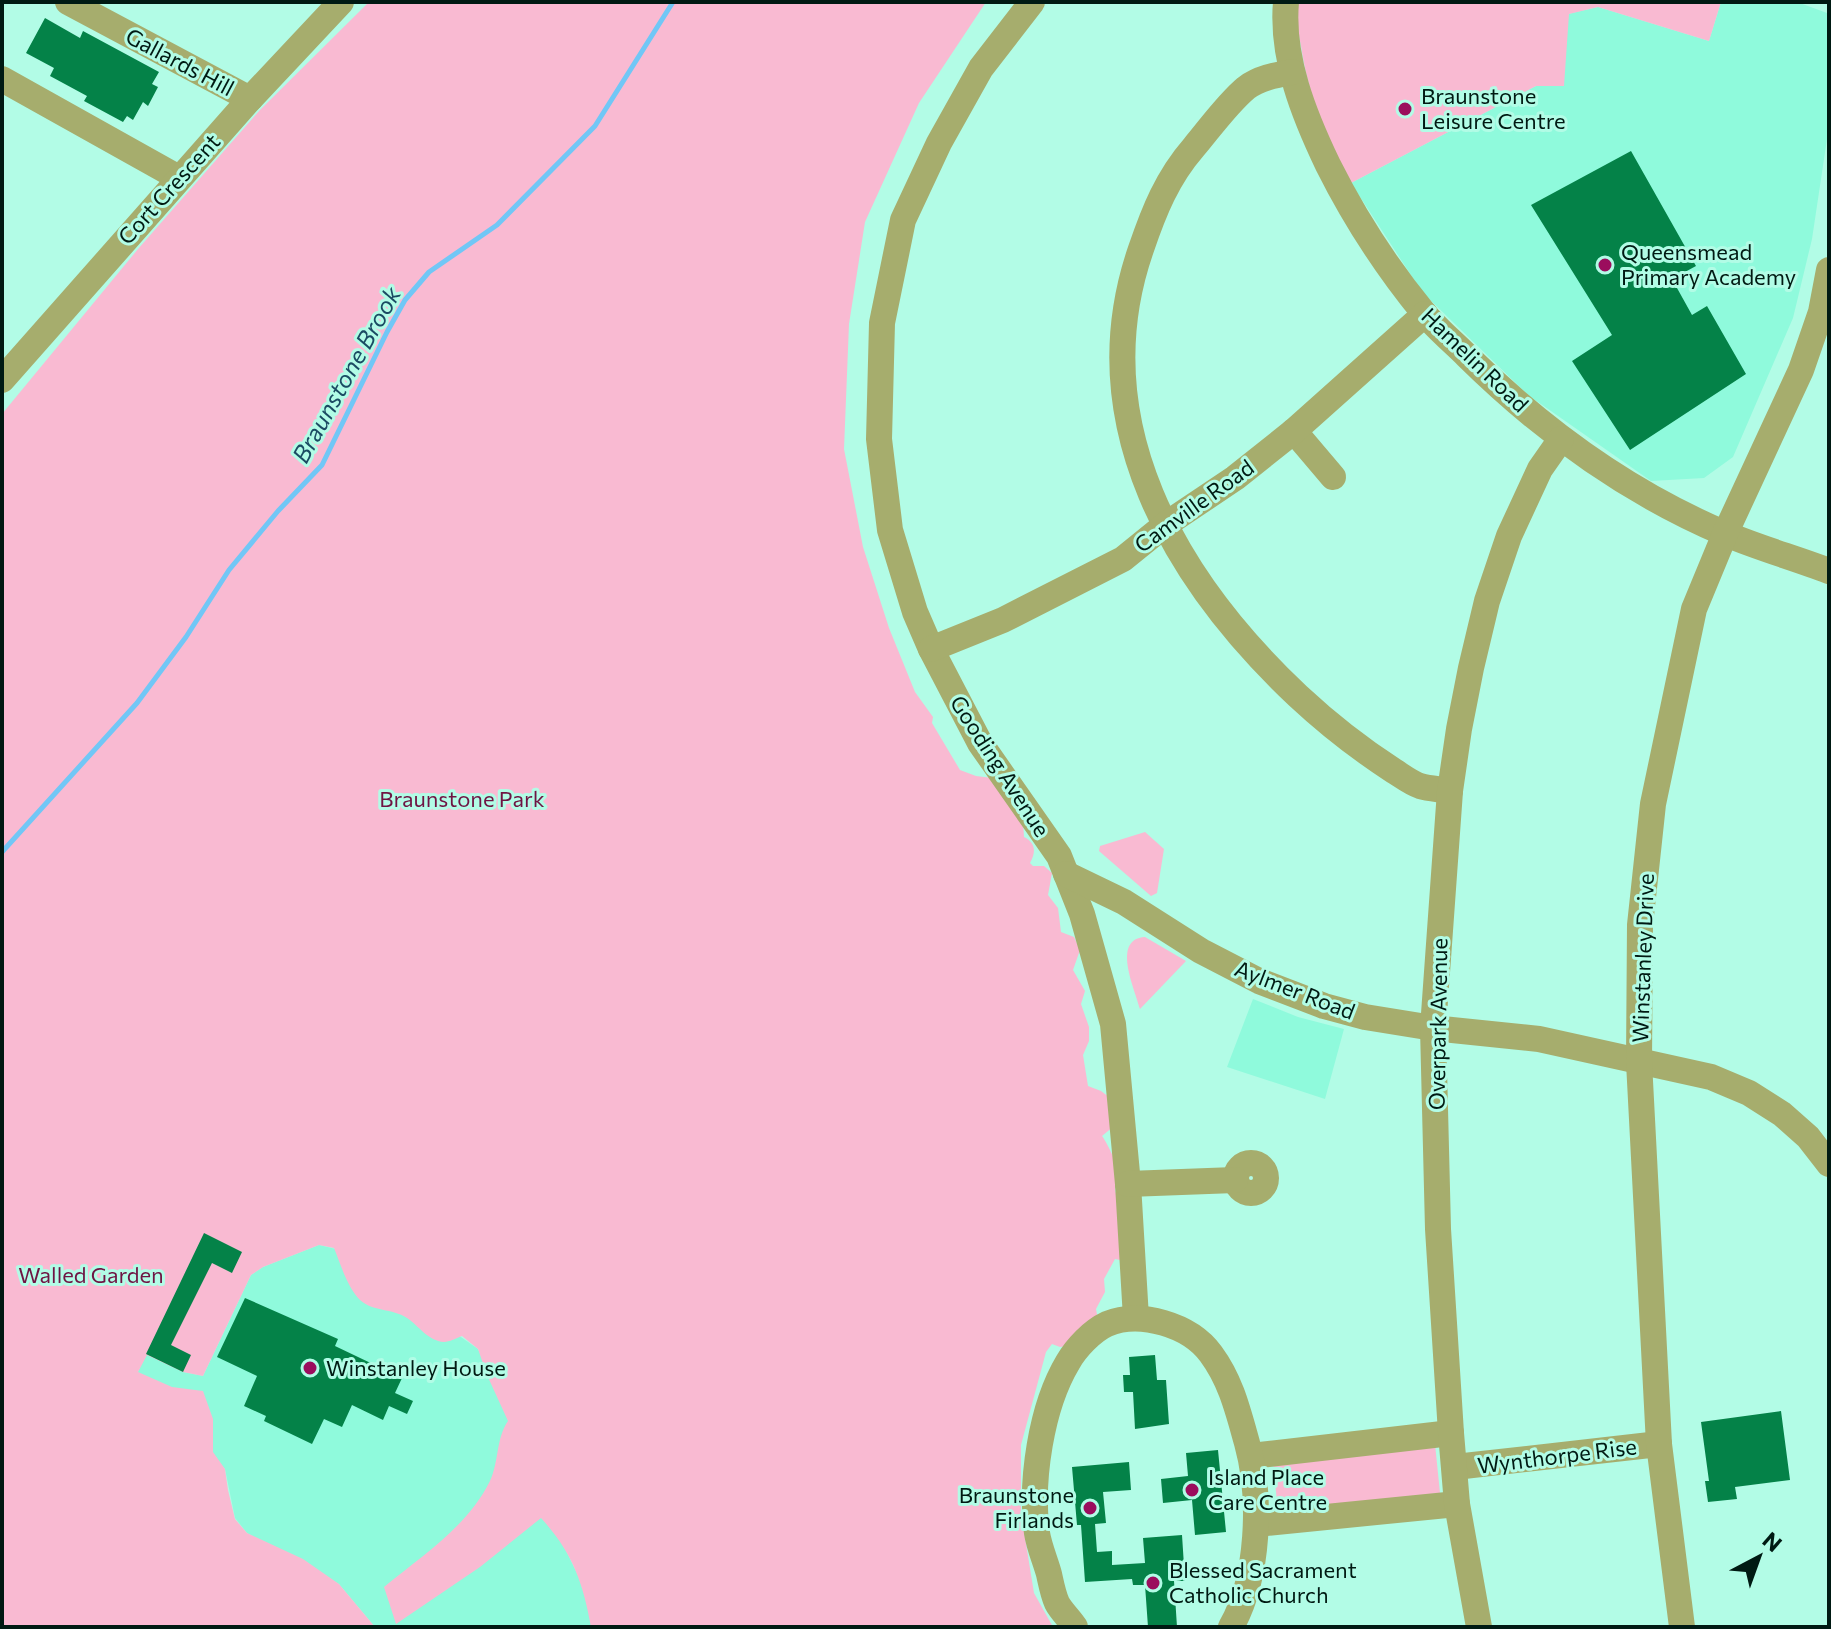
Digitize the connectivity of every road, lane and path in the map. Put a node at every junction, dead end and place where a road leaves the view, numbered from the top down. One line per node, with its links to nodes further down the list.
1 (68, 2): 7 (street, Gallards Hill)
2 (341, 2): 7 (street, Cort Crescent)
3 (1032, 2): 18 (street, Gooding Avenue)
4 (1286, 2): 5 (street, Hamelin Road)
5 (1292, 72): 10 (street, Hamelin Road); 15 (street)
6 (2, 79): 8 (street)
7 (250, 99): 8 (street, Cort Crescent)
8 (179, 178): 11 (street, Cort Crescent)
9 (1829, 270): 16 (street, Winstanley Drive)
10 (1425, 314): 12 (street, Camville Road); 13 (street, Hamelin Road)
11 (2, 380)
12 (1294, 431): 14 (street); 15 (street, Camville Road)
13 (1561, 439): 16 (street, Hamelin Road); 19 (street, Overpark Avenue)
14 (1333, 477)
15 (1165, 525): 18 (street, Camville Road); 19 (street)
16 (1725, 534): 17 (street, Hamelin Road); 22 (street, Winstanley Drive)
17 (1829, 571)
18 (931, 649): 20 (street, Gooding Avenue)
19 (1450, 791): 21 (street, Overpark Avenue)
20 (1066, 874): 21 (street, Aylmer Road); 25 (street, Gooding Avenue)
21 (1433, 1028): 22 (street, Aylmer Road); 27 (street, Overpark Avenue)
22 (1639, 1062): 23 (street, Aylmer Road); 28 (street, Winstanley Drive)
23 (1829, 1164)
24 (1235, 1180): 25 (street)
25 (1128, 1184): 26 (street, Gooding Avenue)
26 (1136, 1318): 29 (street); 33 (street)
27 (1451, 1433): 29 (street, Wynthorpe Rise); 30 (street, Overpark Avenue)
28 (1659, 1444): 30 (street, Wynthorpe Rise); 36 (street, Winstanley Drive)
29 (1251, 1456): 32 (street)
30 (1455, 1467): 31 (street, Overpark Avenue)
31 (1457, 1504): 32 (street); 35 (street, Overpark Avenue)
32 (1256, 1524): 34 (street)
33 (1075, 1627)
34 (1231, 1627)
35 (1479, 1627)
36 (1682, 1627)

